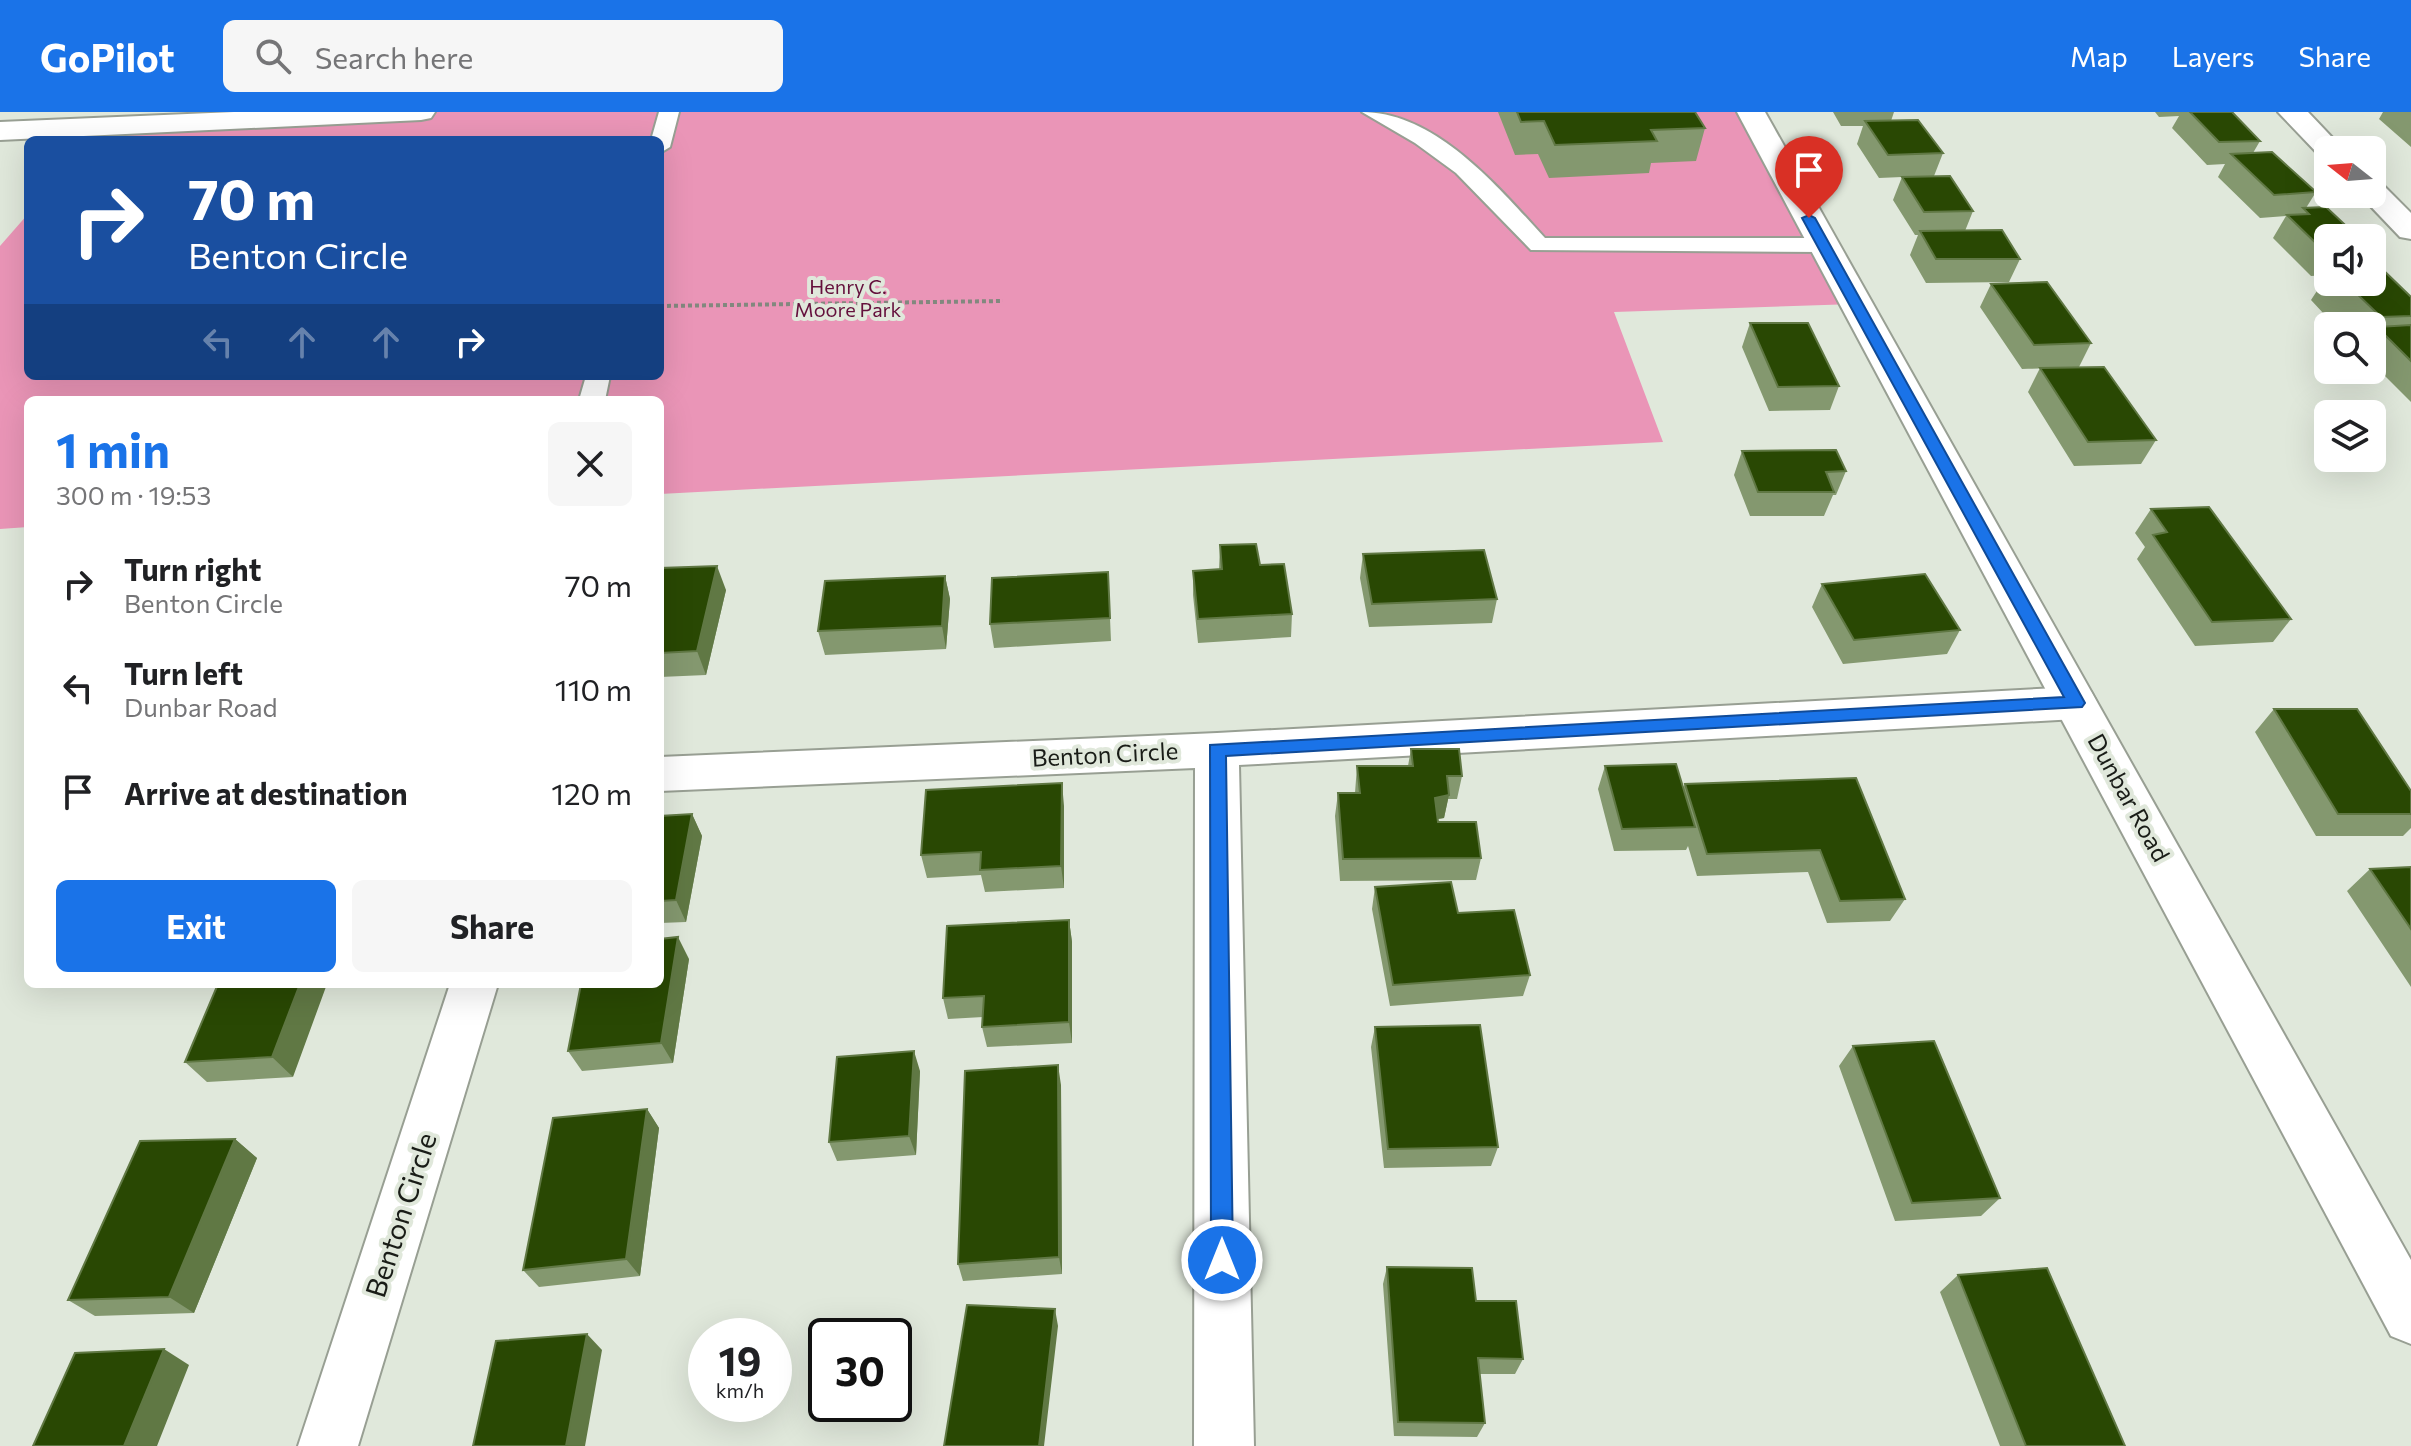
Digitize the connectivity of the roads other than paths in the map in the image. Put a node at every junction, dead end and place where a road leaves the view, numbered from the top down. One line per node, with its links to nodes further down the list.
1 (421, 112): 6 (street)
2 (669, 112): 7 (lane)
3 (1372, 112): 11 (lane)
4 (1751, 112): 11 (street, Dunbar Road)
5 (2292, 112): 8 (street)
6 (0, 131)
7 (663, 136)
8 (2316, 136)
9 (2386, 205): 10 (street)
10 (2411, 230)
11 (1823, 245): 12 (street, Dunbar Road)
12 (2076, 703): 13 (street, Benton Circle); 16 (street, Dunbar Road)
13 (1217, 750): 14 (street, Benton Circle); 18 (street)
14 (664, 774)
15 (473, 988): 17 (street, Benton Circle)
16 (2411, 1316)
17 (328, 1446)
18 (1224, 1446)

